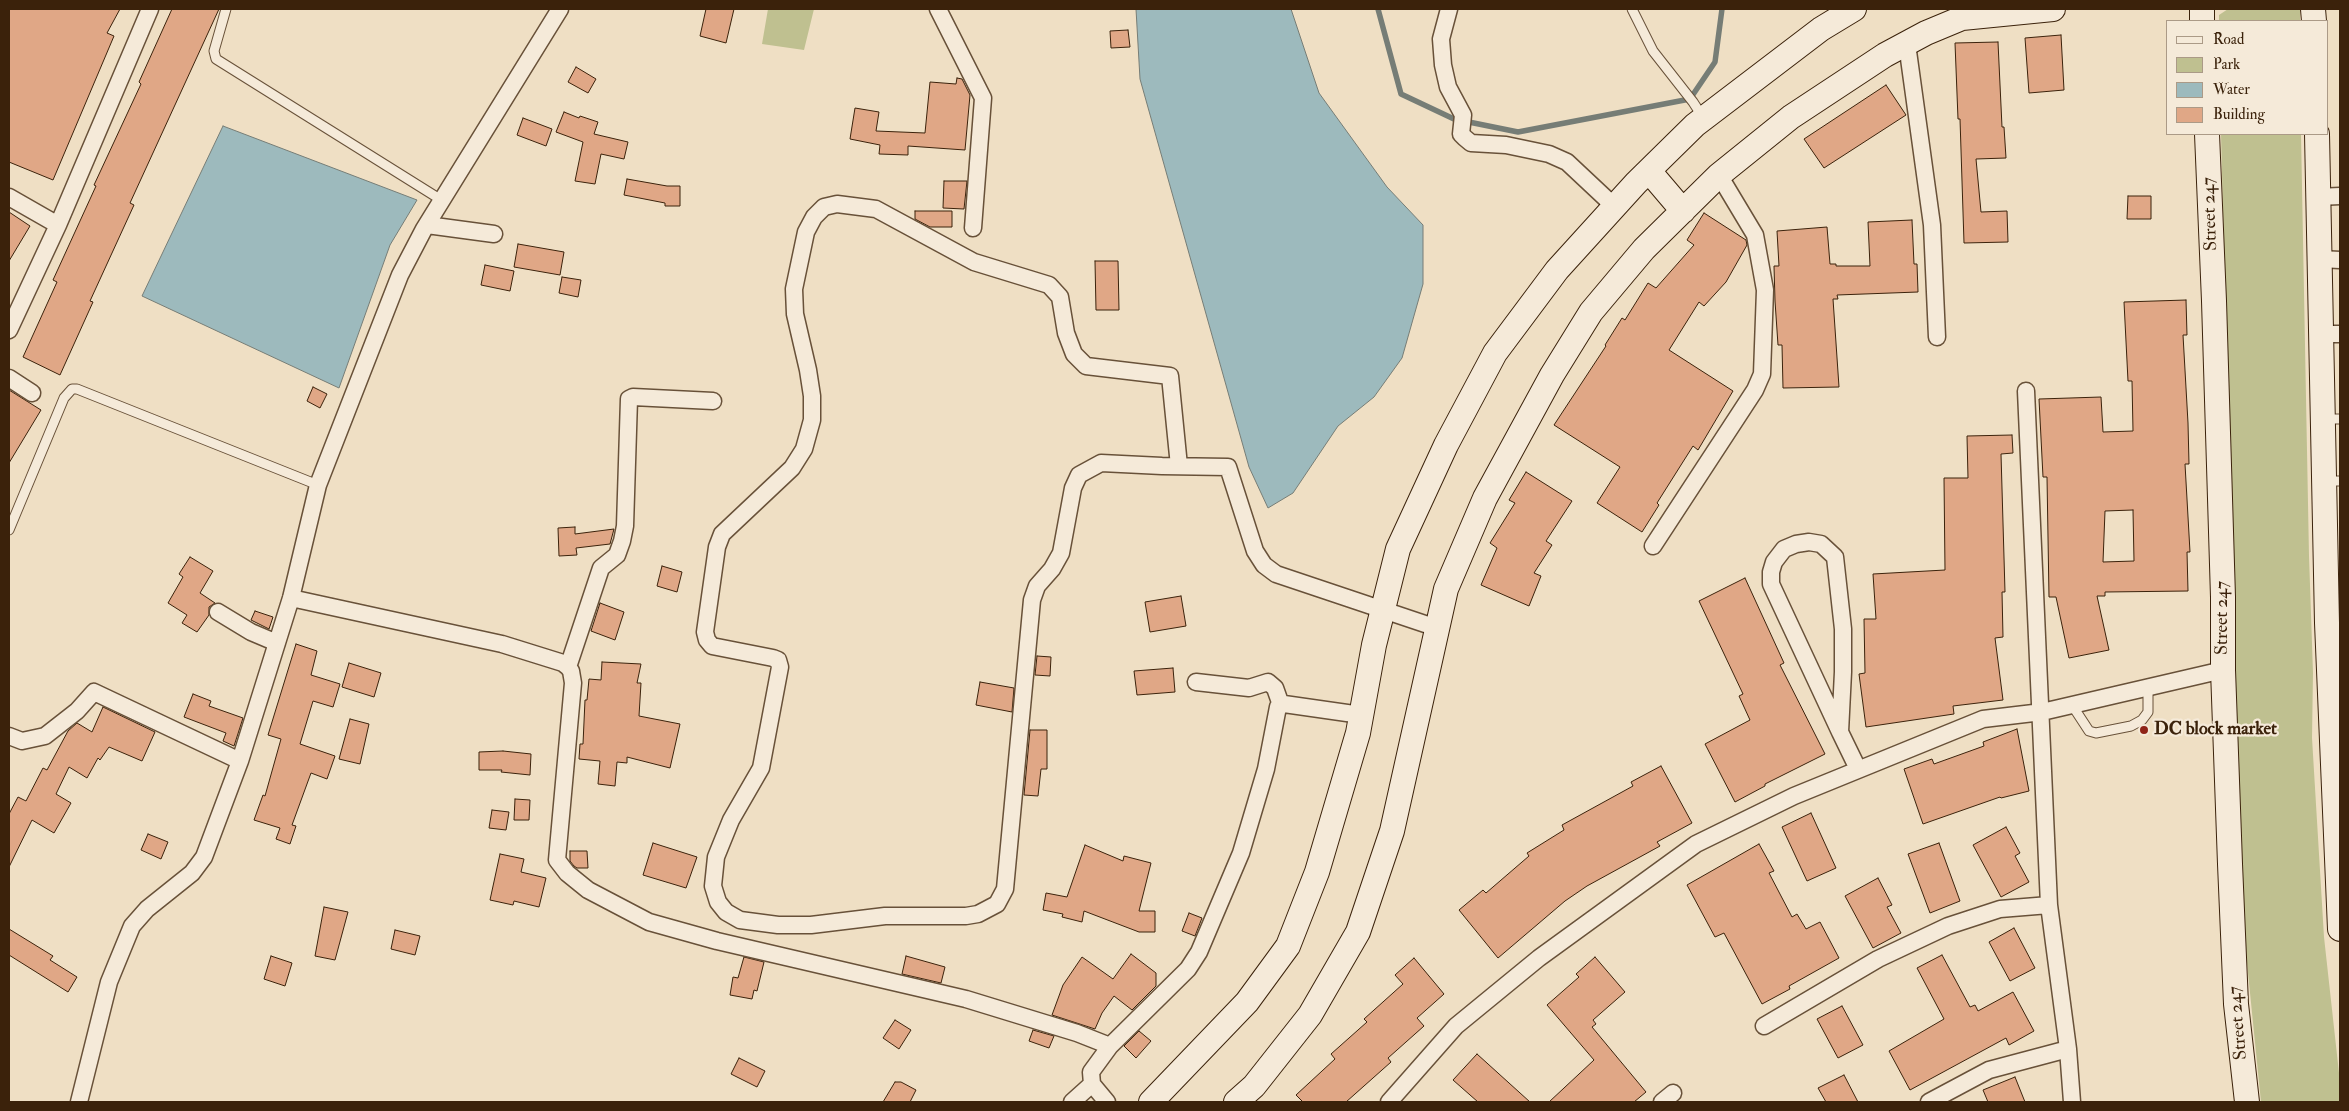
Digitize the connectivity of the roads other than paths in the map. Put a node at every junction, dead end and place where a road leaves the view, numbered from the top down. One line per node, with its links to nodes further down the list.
1 (150, 9): 20 (street)
2 (226, 9): 17 (lane)
3 (560, 9): 17 (street)
4 (938, 9): 22 (street)
5 (1449, 9): 18 (street)
6 (1632, 9): 10 (lane)
7 (1854, 9): 10 (street)
8 (2053, 9): 9 (street)
9 (1907, 44): 14 (street); 27 (street)
10 (1699, 111): 13 (street)
11 (2207, 135): 46 (street, Street 247)
12 (2316, 135): 16 (street)
13 (1649, 171): 18 (street); 19 (street)
14 (1719, 175): 19 (street); 37 (street)
15 (9, 197): 20 (street)
16 (2329, 197): 24 (street)
17 (443, 201): 21 (street)
18 (1615, 206): 40 (street)
19 (1683, 211): 42 (street)
20 (58, 225): 25 (street)
21 (427, 225): 23 (street); 35 (street)
22 (973, 228)
23 (494, 234)
24 (2330, 264): 26 (street)
25 (9, 330)
26 (2331, 334): 32 (street)
27 (1937, 337)
28 (9, 378): 30 (street)
29 (2026, 392): 51 (street)
30 (32, 393)
31 (713, 401): 45 (street)
32 (2332, 419): 34 (street)
33 (1180, 466): 33 (street); 40 (street)
34 (2332, 481): 38 (street)
35 (318, 485): 36 (lane); 39 (street)
36 (9, 530)
37 (1653, 546)
38 (2333, 575): 44 (street)
39 (291, 598): 43 (street); 45 (street)
40 (1383, 610): 42 (street); 52 (street)
41 (218, 612): 43 (street)
42 (1437, 628): 70 (street)
43 (277, 644): 56 (street)
44 (2335, 660): 55 (street)
45 (568, 667): 63 (street)
46 (2223, 670): 48 (street); 74 (street, Street 247)
47 (1196, 682): 49 (street)
48 (2148, 687): 50 (street); 50 (lane)
49 (1281, 705): 52 (street); 63 (street)
50 (2072, 705): 51 (street)
51 (2042, 712): 57 (street); 60 (street)
52 (1361, 715): 69 (street)
53 (1840, 732): 53 (street); 57 (street)
54 (9, 736): 56 (street)
55 (2337, 752): 58 (street)
56 (240, 761): 67 (street)
57 (1858, 769): 71 (street)
58 (2338, 799): 59 (street)
59 (2338, 841): 61 (street)
60 (2049, 905): 62 (street); 64 (street)
61 (2340, 921)
62 (1764, 1026)
63 (1110, 1046): 65 (street)
64 (2068, 1049): 72 (street); 73 (street)
65 (1092, 1084): 66 (street); 68 (street)
66 (1105, 1100)
67 (79, 1102)
68 (1072, 1102)
69 (1151, 1102)
70 (1236, 1102)
71 (1389, 1102)
72 (1929, 1102)
73 (2072, 1102)
74 (2247, 1102)

